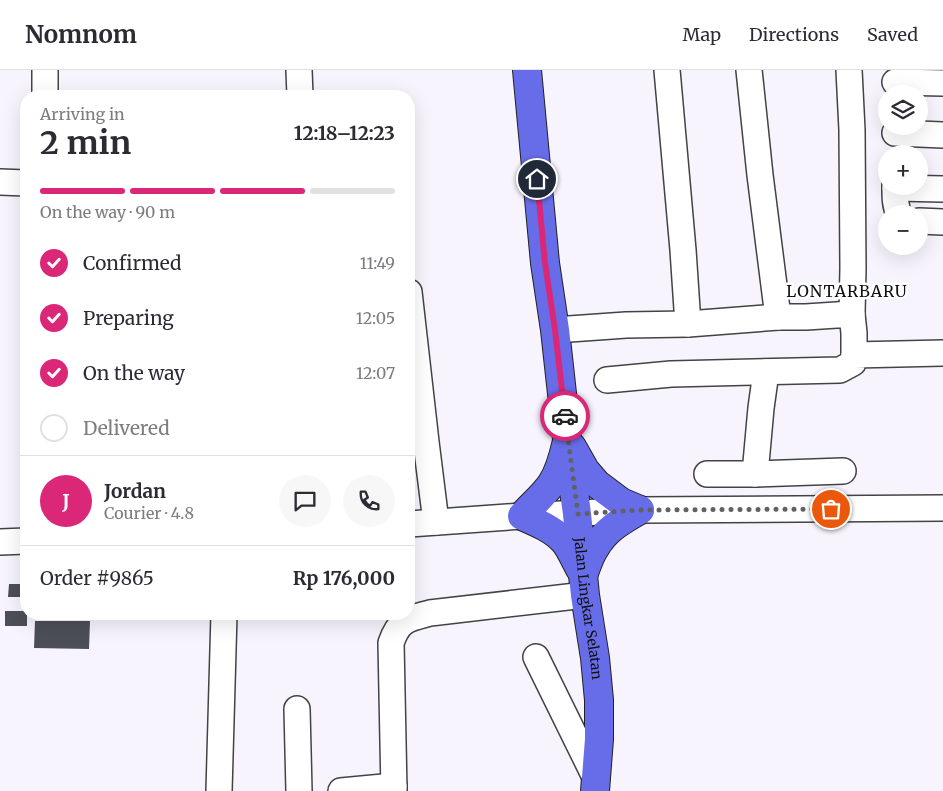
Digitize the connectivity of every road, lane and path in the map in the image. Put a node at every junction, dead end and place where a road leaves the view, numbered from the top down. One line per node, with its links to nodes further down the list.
1 (45, 70): 9 (street)
2 (300, 70): 10 (street)
3 (527, 70): 22 (highway, Jalan Lingkar Selatan)
4 (667, 70): 21 (street)
5 (749, 70): 20 (street)
6 (849, 70): 19 (street)
7 (895, 82): 8 (street)
8 (943, 84)
9 (45, 90)
10 (300, 90)
11 (943, 135): 12 (street)
12 (895, 138)
13 (0, 182): 14 (street)
14 (20, 183)
15 (928, 188): 16 (street)
16 (943, 189)
17 (928, 221): 18 (street)
18 (943, 222)
19 (852, 314): 20 (street); 25 (street)
20 (778, 317): 21 (street)
21 (688, 324): 22 (street)
22 (555, 330): 28 (highway, Jalan Lingkar Selatan)
23 (415, 345): 36 (street)
24 (943, 353): 25 (street)
25 (854, 354): 26 (street)
26 (766, 372): 27 (street); 31 (street)
27 (607, 380)
28 (567, 439): 33 (highway); 34 (highway, Jalan Lingkar Selatan); 35 (highway)
29 (843, 471): 31 (street)
30 (707, 474): 31 (street)
31 (755, 474)
32 (943, 508): 33 (street)
33 (640, 510): 34 (street); 40 (highway)
34 (578, 514): 35 (street); 40 (highway, Jalan Lingkar Selatan)
35 (522, 516): 36 (street); 40 (highway)
36 (436, 522): 37 (street)
37 (415, 524)
38 (20, 541): 39 (street)
39 (0, 542)
40 (584, 585): 41 (street); 46 (highway, Jalan Lingkar Selatan)
41 (415, 617)
42 (224, 620): 48 (street)
43 (406, 620): 47 (street)
44 (536, 657): 46 (street)
45 (297, 708): 49 (street)
46 (596, 785)
47 (394, 789): 50 (street)
48 (219, 791)
49 (299, 791)
50 (341, 791)

